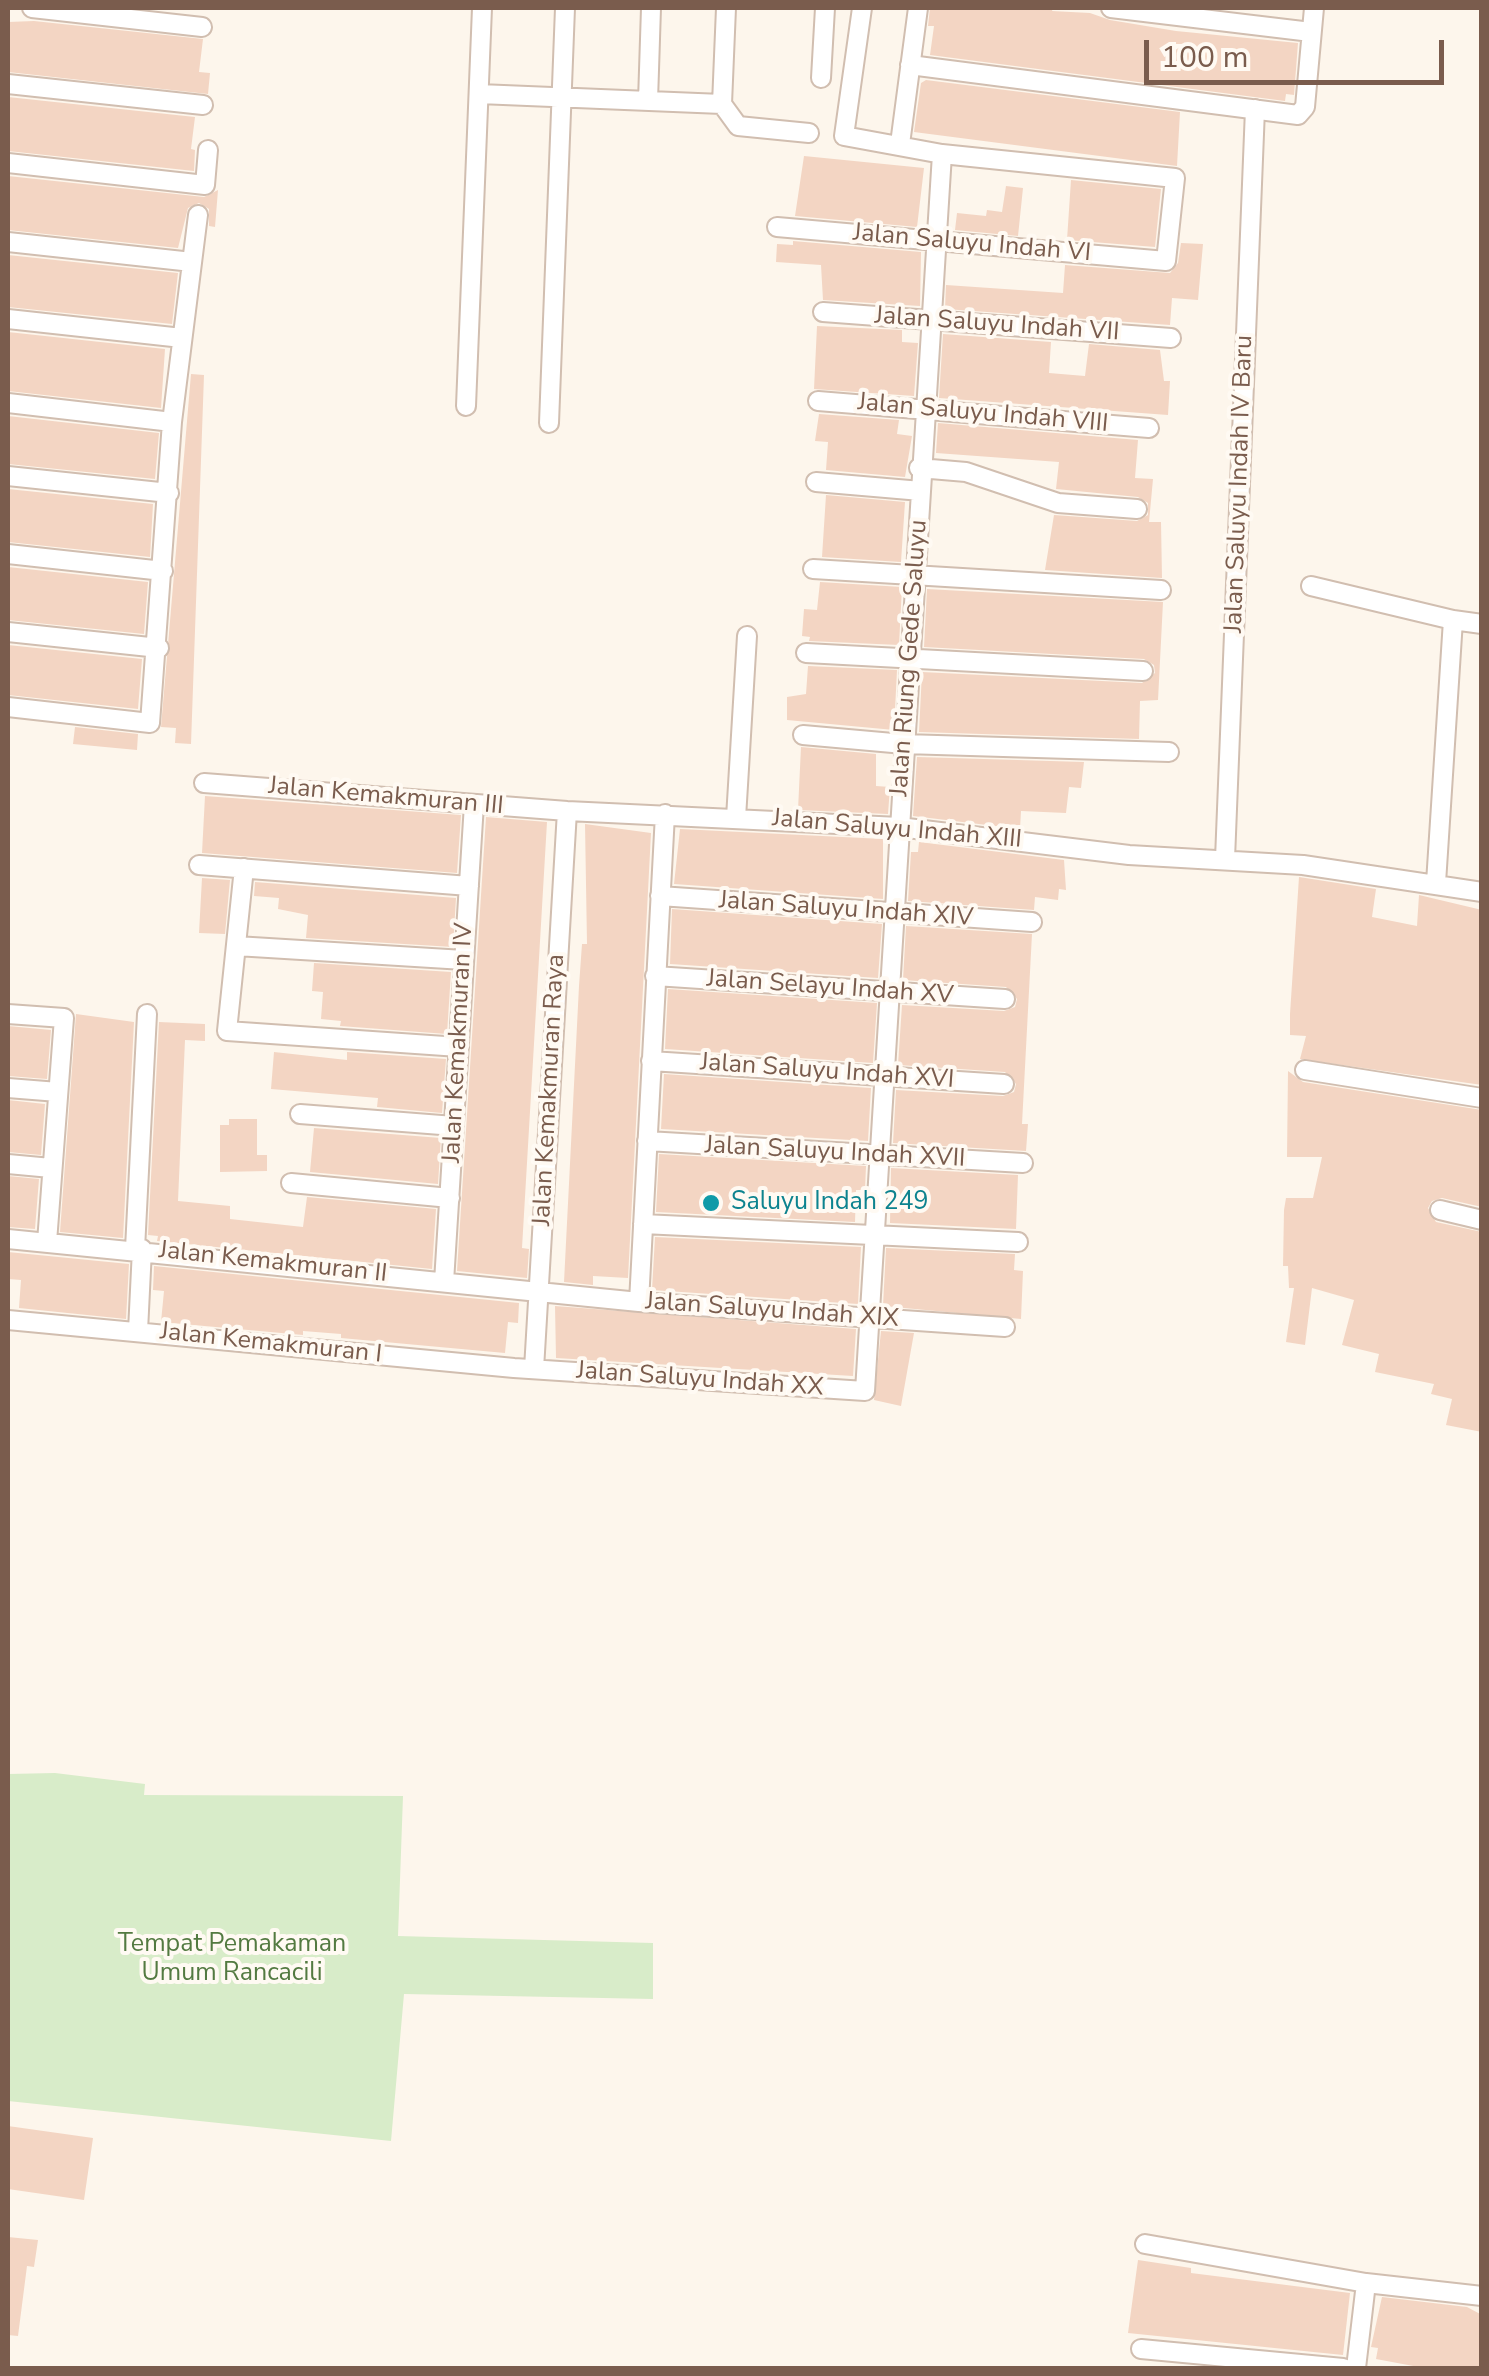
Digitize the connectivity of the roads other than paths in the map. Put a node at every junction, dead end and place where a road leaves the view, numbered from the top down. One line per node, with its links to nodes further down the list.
1 (32, 8): 11 (street)
2 (482, 8): 16 (street)
3 (566, 8): 17 (street)
4 (651, 8): 18 (street)
5 (726, 8): 19 (street)
6 (825, 8): 14 (street)
7 (862, 8): 23 (street)
8 (918, 8): 13 (street)
9 (1111, 8): 12 (street)
10 (1314, 8): 12 (street)
11 (202, 26)
12 (1311, 32): 21 (street)
13 (910, 65): 21 (street); 23 (street)
14 (822, 78)
15 (8, 84): 20 (street)
16 (479, 94): 17 (street); 39 (street)
17 (562, 98): 18 (street); 42 (street)
18 (648, 101): 19 (street)
19 (722, 104): 22 (street)
20 (203, 106)
21 (1255, 110): 74 (street, Jalan Saluyu Indah IV Baru)
22 (809, 133)
23 (900, 144): 25 (street)
24 (208, 150): 26 (street)
25 (942, 154): 29 (street, Jalan Riung Gede Saluyu); 29 (street, Jalan Saluyu Indah VI)
26 (8, 163)
27 (198, 215): 31 (street)
28 (777, 227): 29 (street, Jalan Saluyu Indah VI)
29 (937, 240): 34 (street, Jalan Riung Gede Saluyu)
30 (8, 242): 31 (street)
31 (192, 262): 35 (street)
32 (824, 312): 34 (street, Jalan Saluyu Indah VII)
33 (8, 319): 35 (street)
34 (932, 320): 36 (street, Jalan Saluyu Indah VII); 40 (street, Jalan Riung Gede Saluyu)
35 (182, 338): 41 (street)
36 (1171, 338)
37 (818, 400): 40 (street, Jalan Saluyu Indah VIII)
38 (8, 403): 41 (street)
39 (466, 406)
40 (926, 410): 43 (street, Jalan Saluyu Indah VIII); 44 (street, Jalan Riung Gede Saluyu)
41 (172, 422): 48 (street)
42 (549, 423)
43 (1149, 428)
44 (920, 468): 47 (street, Jalan Riung Gede Saluyu); 49 (street)
45 (8, 476): 48 (street)
46 (816, 482): 47 (street)
47 (921, 491): 53 (street, Jalan Riung Gede Saluyu)
48 (169, 493): 52 (street)
49 (1137, 509)
50 (8, 554): 52 (street)
51 (813, 568): 53 (street)
52 (164, 570): 60 (street)
53 (914, 577): 55 (street); 62 (street, Jalan Riung Gede Saluyu)
54 (1312, 586): 56 (street)
55 (1161, 590)
56 (1453, 620): 57 (street); 77 (street)
57 (1482, 624)
58 (8, 632): 60 (street)
59 (747, 636): 72 (street)
60 (159, 648): 64 (street)
61 (806, 653): 62 (street)
62 (908, 658): 63 (street); 66 (street, Jalan Riung Gede Saluyu)
63 (1143, 671)
64 (8, 707)
65 (803, 734): 66 (street)
66 (904, 744): 67 (street); 73 (street, Jalan Riung Gede Saluyu)
67 (1169, 752)
68 (204, 783): 69 (street, Jalan Kemakmuran III)
69 (474, 804): 70 (street, Jalan Kemakmuran III); 78 (street, Jalan Kemakmuran IV)
70 (567, 812): 71 (street, Jalan Saluyu Indah XIII); 116 (street, Jalan Kemakmuran Raya)
71 (665, 814): 72 (street, Jalan Saluyu Indah XIII); 80 (street)
72 (736, 818): 73 (street, Jalan Saluyu Indah XIII)
73 (899, 828): 74 (street, Jalan Saluyu Indah XIII); 81 (street, Jalan Riung Gede Saluyu)
74 (1225, 859): 77 (street, Jalan Saluyu Indah XIII)
75 (199, 865): 76 (street)
76 (244, 868): 78 (street); 83 (street)
77 (1436, 883): 79 (street, Jalan Saluyu Indah XIII)
78 (469, 886): 84 (street, Jalan Kemakmuran IV)
79 (1482, 892)
80 (660, 896): 81 (street, Jalan Saluyu Indah XIV); 85 (street)
81 (893, 915): 82 (street, Jalan Saluyu Indah XIV); 86 (street, Jalan Riung Gede Saluyu)
82 (1032, 922)
83 (236, 946): 84 (street); 90 (street)
84 (464, 960): 90 (street, Jalan Kemakmuran IV)
85 (655, 976): 86 (street, Jalan Selayu Indah XV); 91 (street)
86 (889, 993): 87 (street, Jalan Selayu Indah XV); 93 (street, Jalan Riung Gede Saluyu)
87 (1005, 1000)
88 (8, 1014): 96 (street)
89 (146, 1014): 114 (street)
90 (459, 1047): 99 (street, Jalan Kemakmuran IV)
91 (651, 1061): 93 (street, Jalan Saluyu Indah XVI); 100 (street)
92 (1306, 1070): 97 (street)
93 (882, 1076): 94 (street, Jalan Saluyu Indah XVI); 101 (street, Jalan Riung Gede Saluyu)
94 (1004, 1084)
95 (8, 1088): 96 (street)
96 (58, 1092): 104 (street)
97 (1482, 1098)
98 (300, 1114): 99 (street)
99 (454, 1126): 106 (street, Jalan Kemakmuran IV)
100 (647, 1141): 101 (street, Jalan Saluyu Indah XVII); 109 (street)
101 (878, 1156): 103 (street, Jalan Saluyu Indah XVII); 110 (street, Jalan Riung Gede Saluyu)
102 (8, 1164): 104 (street)
103 (1023, 1164)
104 (52, 1168): 112 (street)
105 (291, 1183): 106 (street)
106 (450, 1198): 115 (street, Jalan Kemakmuran IV)
107 (1440, 1210): 108 (street)
108 (1482, 1220)
109 (642, 1224): 110 (street); 117 (street)
110 (874, 1235): 113 (street); 118 (street, Jalan Riung Gede Saluyu)
111 (8, 1239): 112 (street, Jalan Kemakmuran II)
112 (47, 1242): 114 (street, Jalan Kemakmuran II)
113 (1018, 1242)
114 (139, 1249): 115 (street, Jalan Kemakmuran II); 121 (street)
115 (444, 1282): 116 (street, Jalan Kemakmuran II)
116 (538, 1291): 117 (street, Jalan Saluyu Indah XIX); 122 (street, Jalan Kemakmuran Raya)
117 (638, 1302): 118 (street, Jalan Saluyu Indah XIX)
118 (870, 1316): 120 (street, Jalan Saluyu Indah XIX); 123 (street, Jalan Riung Gede Saluyu)
119 (8, 1320): 121 (street, Jalan Kemakmuran I)
120 (1005, 1327)
121 (138, 1331): 122 (street, Jalan Kemakmuran I)
122 (534, 1369): 123 (street, Jalan Saluyu Indah XX)
123 (865, 1391)
124 (1145, 2244): 125 (street)
125 (1366, 2283): 126 (street); 129 (street)
126 (1482, 2296)
127 (1141, 2348): 128 (street)
128 (1342, 2368)
129 (1356, 2368)

